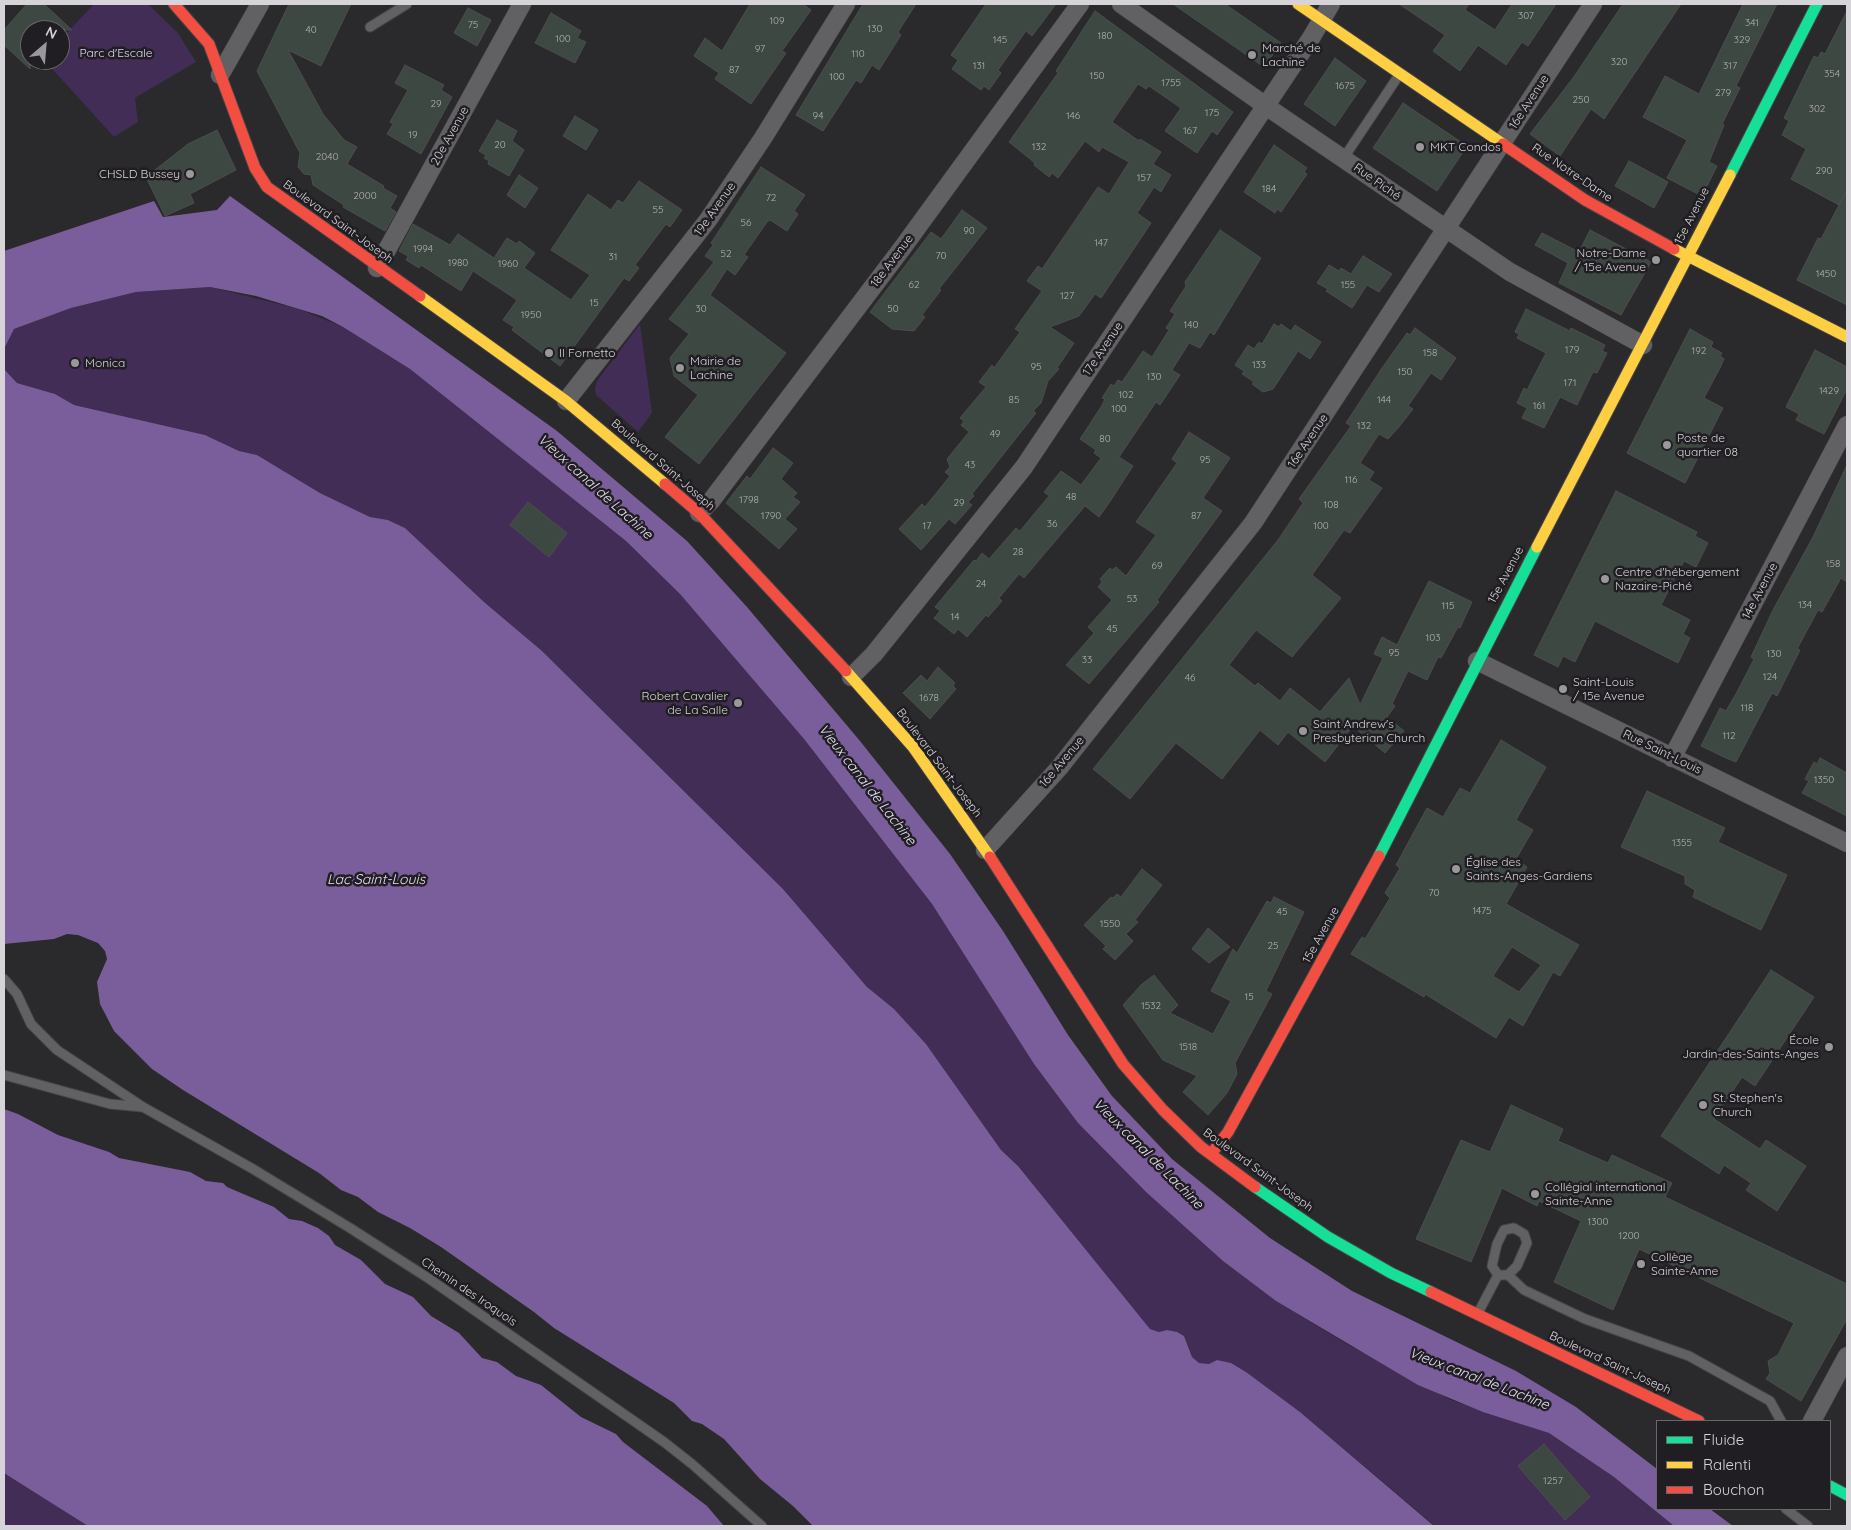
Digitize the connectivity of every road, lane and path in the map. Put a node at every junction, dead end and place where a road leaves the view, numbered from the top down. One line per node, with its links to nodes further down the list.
1 (174, 4): 15 (street, Boulevard Saint-Joseph)
2 (260, 4): 15 (street)
3 (407, 4): 13 (lane)
4 (522, 4): 21 (street, 20e Avenue)
5 (846, 4): 24 (street, 19e Avenue)
6 (1080, 4): 26 (street, 18e Avenue)
7 (1121, 4): 16 (street, Rue Piché)
8 (1298, 4): 12 (street, Rue Notre-Dame)
9 (1331, 4): 12 (street, 17e Avenue)
10 (1593, 4): 17 (street, 16e Avenue)
11 (1817, 4): 20 (street, 15e Avenue)
12 (1321, 19): 14 (street, Rue Notre-Dame); 16 (street, 17e Avenue)
13 (370, 27)
14 (1401, 73): 17 (street, Rue Notre-Dame); 18 (lane)
15 (220, 75): 21 (street, Boulevard Saint-Joseph)
16 (1265, 106): 18 (street, Rue Piché); 28 (street, 17e Avenue)
17 (1502, 143): 19 (street, 16e Avenue); 20 (street, Rue Notre-Dame)
18 (1343, 159): 19 (street, Rue Piché)
19 (1446, 230): 23 (street, Rue Piché); 31 (street, 16e Avenue)
20 (1688, 256): 22 (street, Rue Notre-Dame); 23 (street, 15e Avenue)
21 (377, 268): 24 (street, Boulevard Saint-Joseph)
22 (1847, 337)
23 (1643, 345): 27 (street, 15e Avenue)
24 (566, 401): 26 (street, Boulevard Saint-Joseph)
25 (1847, 425): 29 (street, 14e Avenue)
26 (699, 513): 28 (street, Boulevard Saint-Joseph)
27 (1477, 661): 29 (street, Rue Saint-Louis); 35 (street, 15e Avenue)
28 (851, 677): 31 (street, Boulevard Saint-Joseph)
29 (1672, 758): 30 (street, Rue Saint-Louis)
30 (1847, 843)
31 (985, 850): 35 (street, Boulevard Saint-Joseph)
32 (4, 979): 34 (lane, Chemin des Iroquois)
33 (4, 1075): 34 (lane, Chemin des Iroquois)
34 (143, 1107): 46 (lane, Chemin des Iroquois)
35 (1211, 1154): 38 (street, Boulevard Saint-Joseph)
36 (1498, 1275): 37 (lane); 37 (lane); 38 (lane)
37 (1508, 1275): 41 (lane)
38 (1477, 1316): 40 (street, Boulevard Saint-Joseph)
39 (1847, 1356): 42 (street)
40 (1698, 1420)
41 (1781, 1420)
42 (1813, 1420)
43 (1831, 1487): 44 (street)
44 (1847, 1495)
45 (1787, 1510): 47 (lane)
46 (762, 1526)
47 (1808, 1526)

